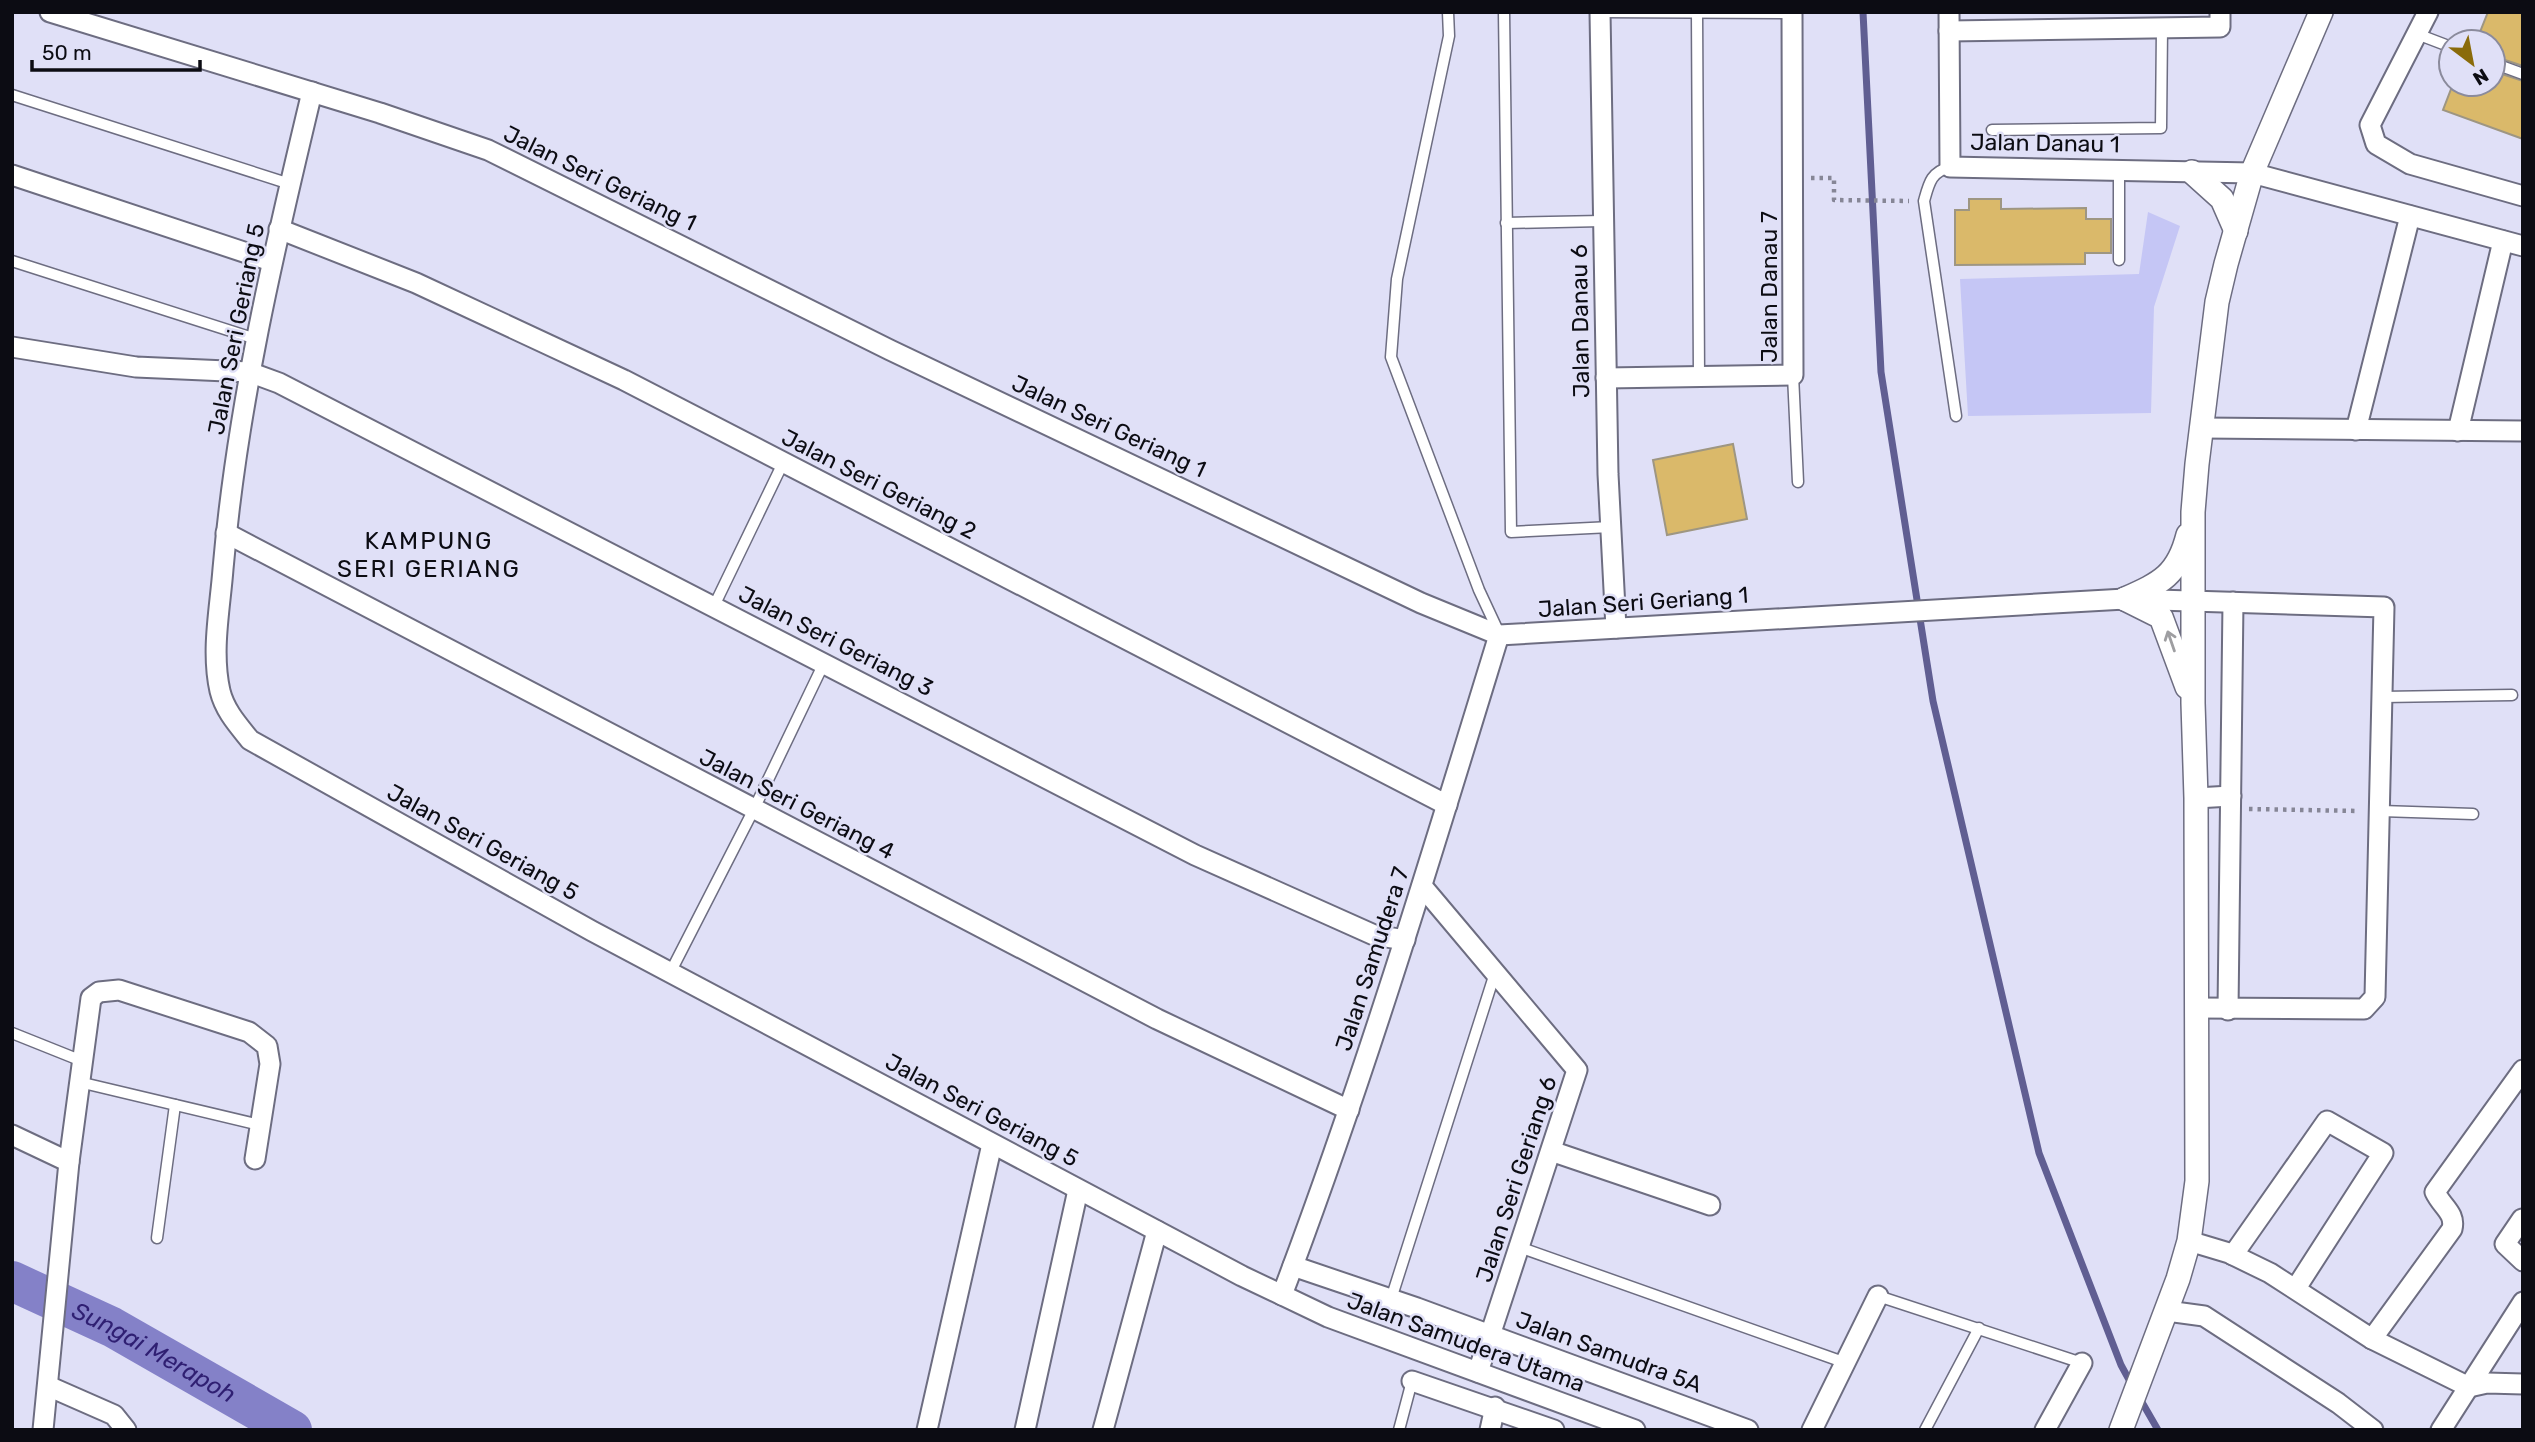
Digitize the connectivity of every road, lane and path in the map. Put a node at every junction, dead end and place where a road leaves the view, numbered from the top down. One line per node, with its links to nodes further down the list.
1 (50, 12): 14 (street, Jalan Seri Geriang 1)
2 (1448, 12): 57 (lane)
3 (1504, 12): 28 (lane)
4 (1600, 12): 7 (lane); 27 (street, Jalan Danau 6)
5 (2321, 12): 20 (street)
6 (2428, 12): 12 (street)
7 (1697, 13): 8 (lane); 40 (lane)
8 (1792, 13): 39 (street, Jalan Danau 7)
9 (2220, 20): 11 (street)
10 (1949, 22): 11 (street); 17 (street, Jalan Danau 1)
11 (2162, 28): 16 (lane)
12 (2417, 34): 13 (lane); 24 (street)
13 (2437, 42)
14 (312, 92): 23 (street, Jalan Seri Geriang 5); 57 (street, Jalan Seri Geriang 1)
15 (12, 95): 23 (lane)
16 (1992, 130)
17 (1950, 167): 18 (street, Jalan Danau 1); 42 (lane)
18 (2119, 168): 19 (street, Jalan Danau 1); 33 (lane)
19 (2192, 172): 20 (street, Jalan Danau 1); 30 (street)
20 (2252, 173): 26 (street, Jalan Danau 1); 30 (street)
21 (12, 174): 35 (street)
22 (1834, 178): 25 (path)
23 (290, 184): 29 (street, Jalan Seri Geriang 5)
24 (2523, 196)
25 (1910, 201)
26 (2410, 216): 31 (street, Jalan Danau 1); 44 (street)
27 (1602, 221): 28 (lane); 41 (street, Jalan Danau 6)
28 (1506, 223): 50 (lane)
29 (279, 229): 35 (street, Jalan Seri Geriang 5); 47 (street, Jalan Seri Geriang 2)
30 (2236, 231): 43 (street)
31 (2502, 241): 32 (street, Jalan Danau 1); 45 (street)
32 (2523, 246)
33 (2119, 260)
34 (12, 261): 36 (lane)
35 (271, 261): 36 (street, Jalan Seri Geriang 5)
36 (256, 339): 38 (street, Jalan Seri Geriang 5)
37 (12, 347): 38 (street, Jalan Seri Geriang 3)
38 (249, 372): 51 (street, Jalan Seri Geriang 5); 55 (street, Jalan Seri Geriang 3)
39 (1793, 375): 40 (street, Jalan Danau 7); 48 (lane)
40 (1699, 376): 41 (street, Jalan Danau 7)
41 (1606, 378): 50 (street, Jalan Danau 6)
42 (1956, 416)
43 (2202, 428): 44 (street); 49 (street)
44 (2356, 430): 45 (street)
45 (2458, 430): 46 (street)
46 (2523, 431)
47 (783, 463): 55 (lane); 64 (street, Jalan Seri Geriang 2)
48 (1798, 482)
49 (2193, 512): 52 (street); 53 (street)
50 (1611, 527): 56 (street, Jalan Danau 6)
51 (226, 533): 65 (street, Jalan Seri Geriang 4); 70 (street, Jalan Seri Geriang 5)
52 (2125, 599): 53 (street, Jalan Seri Geriang 1); 56 (street, Jalan Seri Geriang 1); 61 (street, one-way to 52)
53 (2194, 601): 54 (street, Jalan Seri Geriang 1); 61 (street)
54 (2233, 602): 60 (street, Jalan Seri Geriang 1); 63 (street)
55 (714, 606): 58 (street, Jalan Seri Geriang 3)
56 (1616, 628): 57 (street, Jalan Seri Geriang 1)
57 (1499, 635): 64 (street, Jalan Samudera 7)
58 (824, 663): 65 (lane); 69 (street, Jalan Seri Geriang 3)
59 (2512, 695): 60 (lane)
60 (2382, 697): 66 (street)
61 (2193, 703): 62 (street)
62 (2196, 798): 63 (street); 72 (street)
63 (2231, 802): 66 (path); 73 (street)
64 (1447, 805): 68 (street, Jalan Samudera 7)
65 (754, 809): 70 (lane); 79 (street, Jalan Seri Geriang 4)
66 (2381, 811): 67 (lane); 73 (street)
67 (2473, 814)
68 (1422, 886): 69 (street, Jalan Samudera 7); 71 (street, Jalan Seri Geriang 6)
69 (1405, 940): 79 (street, Jalan Samudera 7)
70 (670, 973): 82 (street, Jalan Seri Geriang 5)
71 (1495, 973): 83 (street, Jalan Seri Geriang 6); 99 (lane)
72 (2196, 1008): 73 (street); 91 (street)
73 (2228, 1010)
74 (12, 1033): 75 (lane)
75 (82, 1061): 77 (street); 80 (street)
76 (2523, 1070): 104 (street)
77 (79, 1082): 78 (lane); 85 (street)
78 (175, 1105): 80 (lane); 90 (lane)
79 (1349, 1110): 95 (street, Jalan Samudera 7)
80 (260, 1125): 84 (street)
81 (12, 1135): 85 (street)
82 (992, 1144): 86 (street, Jalan Seri Geriang 5); 115 (street)
83 (1551, 1151): 87 (street); 92 (street, Jalan Seri Geriang 6)
84 (255, 1159)
85 (69, 1162): 110 (street)
86 (1078, 1190): 89 (street, Jalan Seri Geriang 5); 116 (street)
87 (1710, 1205)
88 (2522, 1219): 94 (street)
89 (1157, 1231): 97 (street, Jalan Seri Geriang 5); 117 (street)
90 (156, 1238)
91 (2189, 1241): 93 (street); 101 (street)
92 (1519, 1247): 103 (street, Jalan Seri Geriang 6); 105 (lane)
93 (2233, 1255): 96 (street); 96 (street)
94 (2523, 1261)
95 (1293, 1266): 97 (street, Jalan Samudera 7); 99 (street, Jalan Samudra 5A)
96 (2296, 1288): 104 (street)
97 (1282, 1296): 107 (street, Jalan Samudera Utama)
98 (1878, 1296): 102 (lane); 105 (street)
99 (1391, 1299): 103 (street, Jalan Samudra 5A)
100 (2523, 1302): 111 (street)
101 (2167, 1311): 126 (street); 127 (street)
102 (1979, 1328): 106 (lane); 124 (lane)
103 (1491, 1335): 107 (street, Jalan Seri Geriang 6); 122 (street, Jalan Samudra 5A)
104 (2372, 1339): 111 (street)
105 (1846, 1363): 123 (street)
106 (2082, 1363): 125 (street)
107 (1478, 1372): 121 (street, Jalan Samudera Utama)
108 (1412, 1381): 112 (street); 118 (lane)
109 (2523, 1384): 111 (street)
110 (48, 1385): 113 (street); 114 (street)
111 (2469, 1387): 128 (street)
112 (1495, 1408): 119 (street); 120 (street)
113 (43, 1430)
114 (126, 1430)
115 (927, 1430)
116 (1025, 1430)
117 (1103, 1430)
118 (1399, 1430)
119 (1490, 1430)
120 (1555, 1430)
121 (1635, 1430)
122 (1748, 1430)
123 (1812, 1430)
124 (1925, 1430)
125 (2045, 1430)
126 (2121, 1430)
127 (2373, 1430)
128 (2441, 1430)

